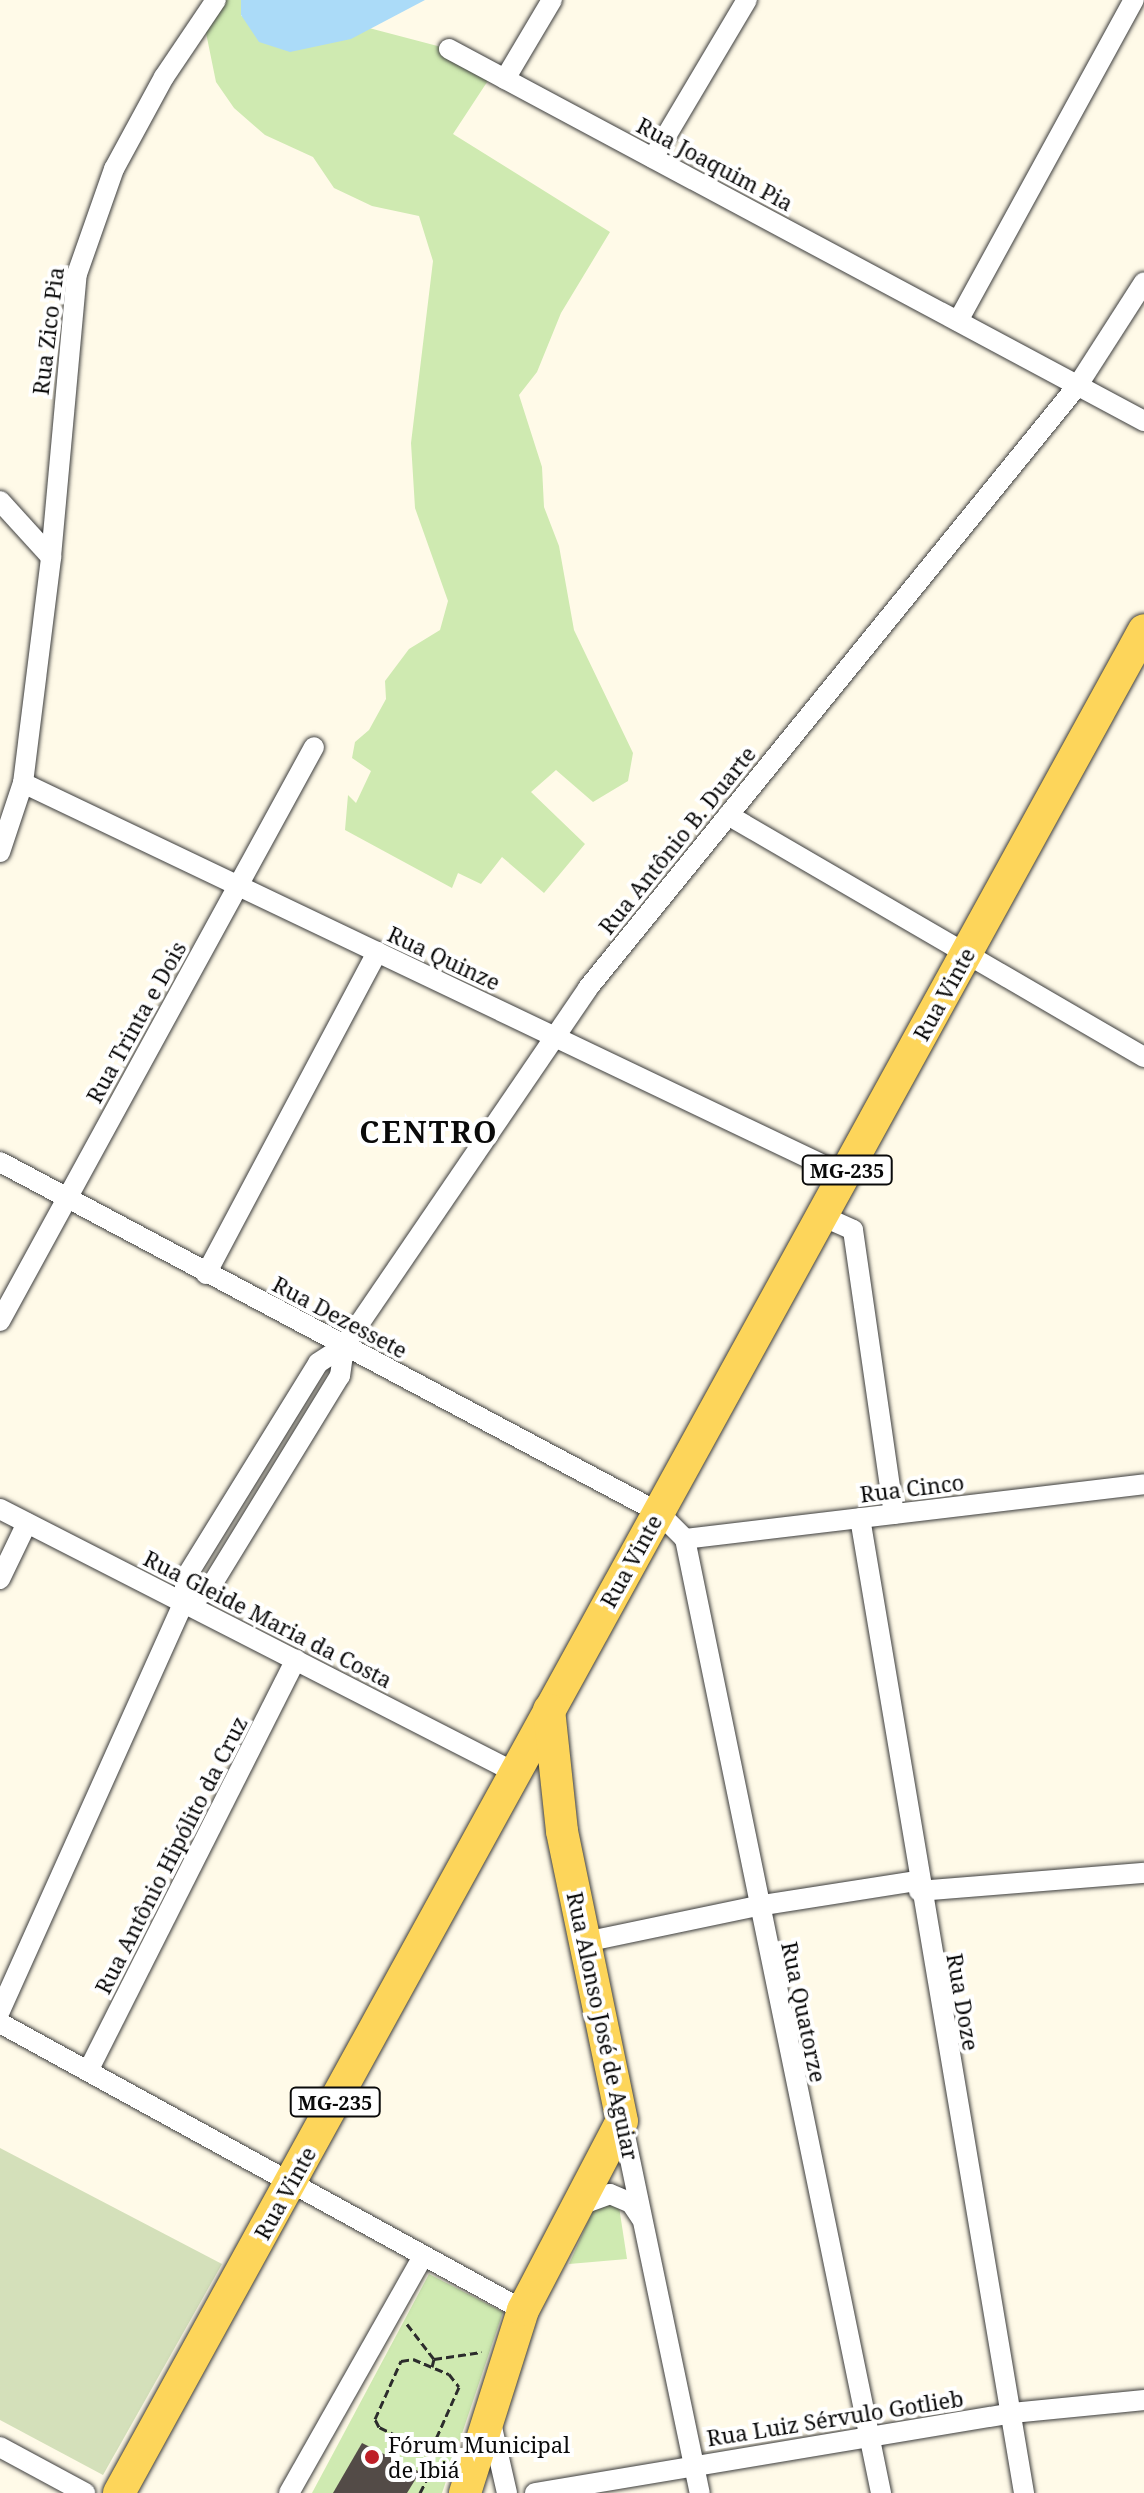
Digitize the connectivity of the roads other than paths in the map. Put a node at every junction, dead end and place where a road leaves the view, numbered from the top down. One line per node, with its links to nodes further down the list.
1 (216, 0): 13 (street, Rua Zico Pia)
2 (552, 0): 6 (street)
3 (747, 0): 7 (street)
4 (1134, 0): 9 (street)
5 (449, 49): 6 (street, Rua Joaquim Pia)
6 (505, 79): 7 (street, Rua Joaquim Pia)
7 (653, 158): 9 (street, Rua Joaquim Pia)
8 (1144, 282): 10 (street, Rua Antônio B. Duarte)
9 (958, 321): 10 (street, Rua Joaquim Pia)
10 (1078, 385): 11 (street, Rua Joaquim Pia); 17 (street, Rua Antônio B. Duarte)
11 (1144, 421)
12 (0, 501): 13 (street)
13 (51, 557): 16 (street, Rua Zico Pia)
14 (1144, 630): 21 (main road, Rua Vinte / MG-235)
15 (314, 747): 19 (street, Rua Trinta e Dois)
16 (23, 783): 18 (street, Rua Zico Pia); 19 (street, Rua Quinze)
17 (728, 815): 21 (street); 22 (street, Rua Antônio B. Duarte)
18 (0, 852)
19 (238, 886): 20 (street, Rua Quinze); 26 (street, Rua Trinta e Dois)
20 (377, 952): 22 (street, Rua Quinze); 28 (street)
21 (967, 954): 23 (street); 25 (main road, Rua Vinte / MG-235)
22 (552, 1036): 25 (street, Rua Quinze); 30 (street, Rua Antônio B. Duarte)
23 (1144, 1057)
24 (0, 1162): 26 (street, Rua Dezessete)
25 (844, 1175): 27 (main road, Rua Vinte / MG-235)
26 (67, 1198): 28 (street, Rua Dezessete); 29 (street, Rua Trinta e Dois)
27 (822, 1216): 33 (main road, Rua Vinte / MG-235); 34 (street)
28 (206, 1274): 30 (street, Rua Dezessete)
29 (0, 1321)
30 (344, 1346): 33 (street, Rua Dezessete); 39 (street, Rua Antônio B. Duarte)
31 (1144, 1484): 34 (street, Rua Cinco)
32 (0, 1509): 36 (street, Rua Gleide Maria da Costa)
33 (658, 1512): 37 (street, Rua Dezessete); 41 (main road, Rua Vinte / MG-235)
34 (894, 1514): 35 (street, Rua Cinco)
35 (860, 1518): 37 (street, Rua Cinco); 45 (street, Rua Doze)
36 (27, 1523): 38 (street); 39 (street, Rua Gleide Maria da Costa)
37 (685, 1539): 46 (street, Rua Quatorze)
38 (0, 1579)
39 (183, 1603): 40 (street, Rua Gleide Maria da Costa); 48 (street)
40 (296, 1660): 42 (street, Rua Gleide Maria da Costa); 50 (street, Rua Antônio Hipólito da Cruz)
41 (549, 1710): 42 (main road, Rua Vinte / MG-235); 43 (main road)
42 (514, 1772): 43 (main road); 52 (main road, Rua Vinte / MG-235)
43 (562, 1831): 47 (main road, Rua Alonso José de Aguiar)
44 (1144, 1873): 45 (street)
45 (918, 1886): 46 (street); 59 (street, Rua Doze)
46 (757, 1906): 47 (street); 60 (street, Rua Quatorze)
47 (585, 1942): 51 (main road, Rua Alonso José de Aguiar)
48 (0, 2011)
49 (0, 2023): 50 (street)
50 (88, 2071): 52 (street)
51 (622, 2121): 53 (main road); 54 (street, Rua Alonso José de Aguiar)
52 (291, 2183): 55 (street); 64 (main road, Rua Vinte / MG-235)
53 (580, 2205): 54 (street, Rua Alonso José de Aguiar); 56 (main road)
54 (644, 2221): 62 (street, Rua Alonso José de Aguiar)
55 (423, 2256): 56 (street); 65 (street)
56 (523, 2310): 58 (main road)
57 (1144, 2400): 59 (street, Rua Luiz Sérvulo Gotlieb)
58 (488, 2408): 66 (main road); 67 (street)
59 (1012, 2413): 60 (street, Rua Luiz Sérvulo Gotlieb); 71 (street, Rua Doze)
60 (870, 2437): 62 (street, Rua Luiz Sérvulo Gotlieb); 70 (street, Rua Quatorze)
61 (0, 2447): 63 (street)
62 (695, 2465): 68 (street, Rua Luiz Sérvulo Gotlieb); 69 (street, Rua Alonso José de Aguiar)
63 (85, 2493)
64 (119, 2493)
65 (289, 2493)
66 (465, 2493)
67 (507, 2493)
68 (535, 2493)
69 (700, 2493)
70 (881, 2493)
71 (1024, 2493)

